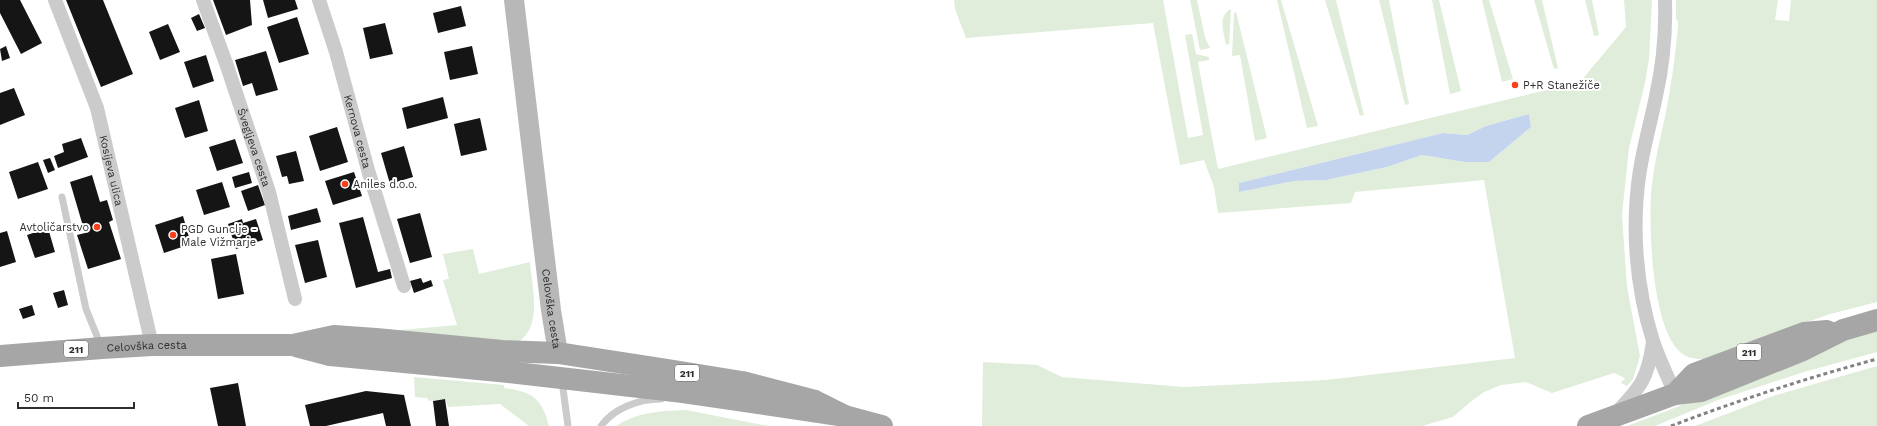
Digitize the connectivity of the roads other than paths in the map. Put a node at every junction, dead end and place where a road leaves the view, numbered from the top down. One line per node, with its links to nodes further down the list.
1 (55, 0): 11 (street, Kosijeva ulica)
2 (202, 0): 8 (street, Švegljeva cesta)
3 (319, 0): 7 (street, Kernova cesta)
4 (514, 0): 14 (street, Celovška cesta)
5 (1665, 0): 10 (street)
6 (62, 197): 13 (lane)
7 (404, 286)
8 (295, 299)
9 (1877, 320): 17 (main road, 211)
10 (1654, 341): 17 (street); 20 (street)
11 (152, 345): 12 (main road, Celovška cesta / 211); 13 (main road, Celovška cesta / 211)
12 (293, 345): 14 (main road, Celovška cesta / 211); 16 (main road, Celovška cesta / 211)
13 (102, 348): 15 (main road, Celovška cesta / 211)
14 (558, 353): 16 (main road); 19 (main road, 211)
15 (0, 356)
16 (561, 378): 19 (main road, 211); 21 (lane)
17 (1675, 394): 20 (main road, 211)
18 (666, 400): 22 (lane)
19 (845, 416): 23 (main road, 211)
20 (1611, 418): 24 (main road, 211)
21 (568, 426)
22 (601, 426)
23 (882, 426)
24 (1588, 426)

